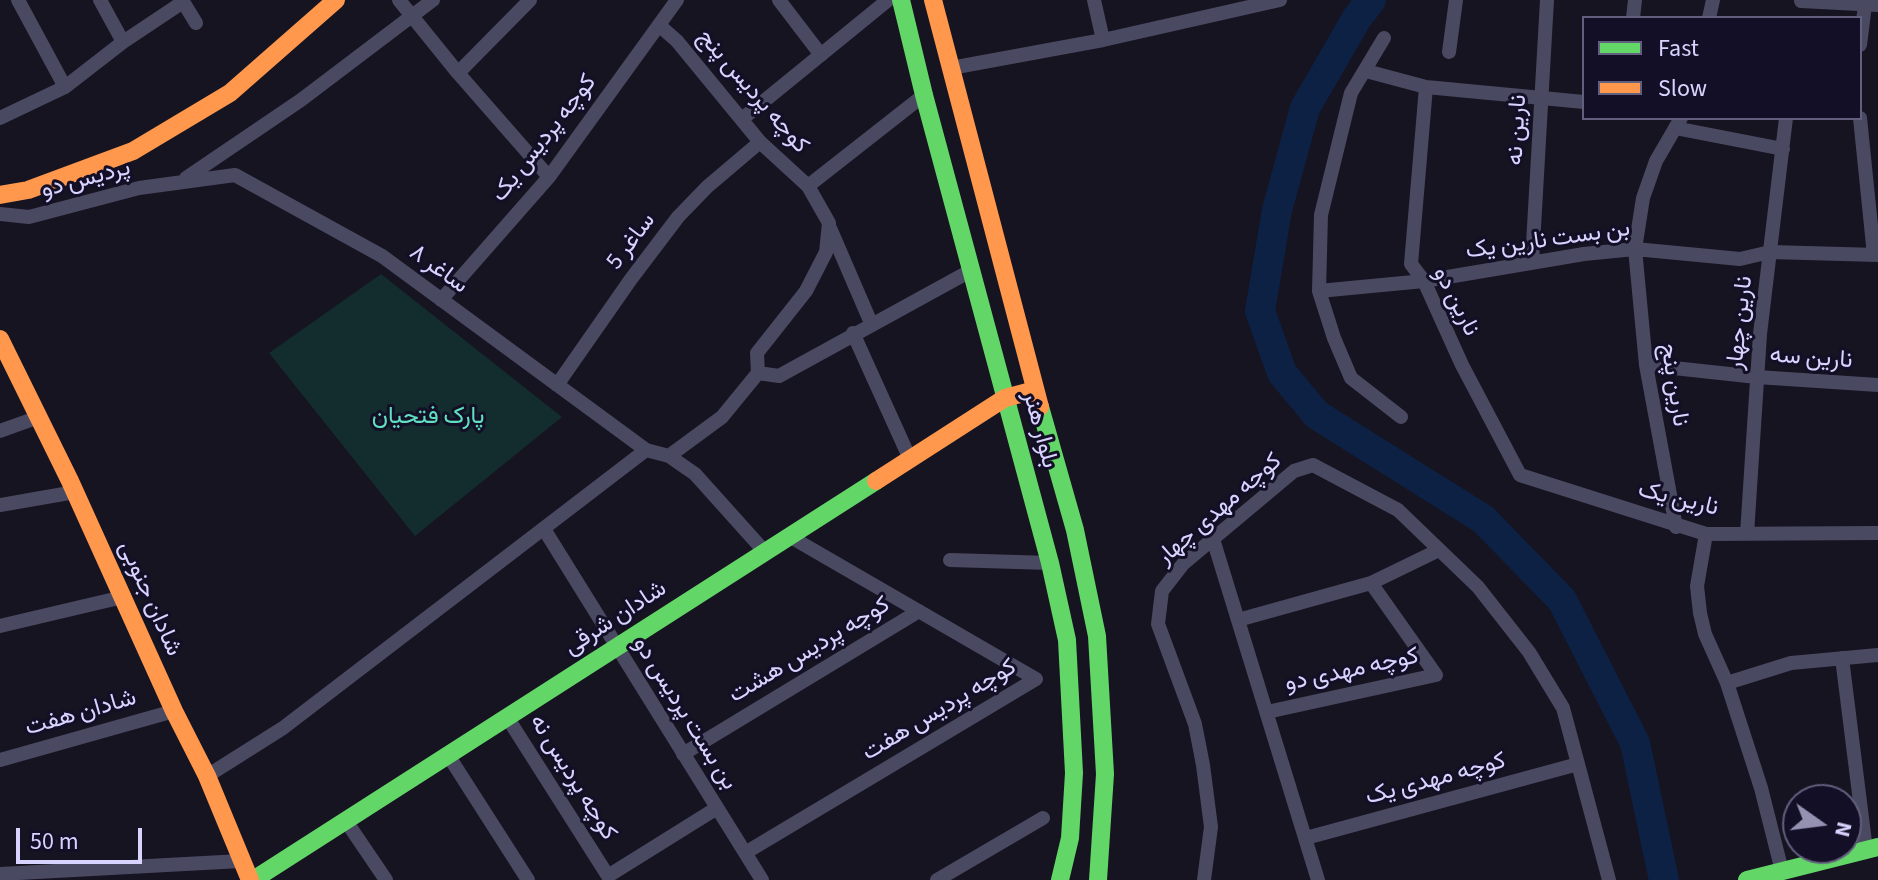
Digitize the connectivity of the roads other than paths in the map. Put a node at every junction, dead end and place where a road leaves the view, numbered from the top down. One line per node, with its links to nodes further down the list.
1 (18, 0): 31 (street)
2 (100, 0): 25 (street)
3 (336, 0): 46 (main road)
4 (399, 0): 19 (street)
5 (433, 0): 19 (street)
6 (530, 0): 30 (street)
7 (677, 0): 21 (street, کوچه پردیس یک)
8 (779, 0): 27 (street)
9 (888, 0): 27 (street)
10 (901, 0): 33 (main road, بلوار هنر)
11 (933, 0): 28 (main road, بلوار هنر)
12 (1094, 0): 24 (street)
13 (1280, 0): 24 (street)
14 (1456, 0): 26 (street)
15 (1547, 0): 34 (street, نارین نه)
16 (1801, 0): 18 (street)
17 (182, 1): 20 (street); 25 (street)
18 (1874, 4): 23 (street)
19 (412, 17): 30 (street); 44 (street)
20 (196, 23)
21 (660, 26): 37 (street, کوچه پردیس پنج); 43 (street, کوچه پردیس یک)
22 (1384, 38): 29 (street)
23 (1862, 39)
24 (1103, 40): 28 (street)
25 (123, 42): 31 (street)
26 (1449, 52)
27 (821, 55): 37 (street)
28 (951, 68): 65 (main road, بلوار هنر)
29 (1366, 71): 32 (street); 55 (street)
30 (458, 73): 43 (street)
31 (65, 87): 36 (street)
32 (1426, 87): 34 (street); 54 (street, نارین دو)
33 (924, 95): 45 (street, کوچه پردیس پنج); 53 (main road, بلوار هنر)
34 (1541, 99): 35 (street); 52 (street, نارین نه)
35 (1582, 102)
36 (0, 118)
37 (742, 119): 41 (street, کوچه پردیس پنج)
38 (1786, 120): 42 (street, نارین چهار)
39 (1860, 120): 51 (street)
40 (1678, 123): 42 (street); 49 (street, نارین پنج)
41 (760, 142): 45 (street, کوچه پردیس پنج); 63 (street, ساغر 5)
42 (1783, 149): 50 (street, نارین چهار)
43 (549, 177): 56 (street, کوچه پردیس یک)
44 (182, 180): 47 (street, پردیس دو); 56 (street, ساغر ٨)
45 (808, 186): 48 (street)
46 (0, 195)
47 (0, 214)
48 (829, 223): 57 (street); 61 (street)
49 (1635, 249): 50 (street, بن بست نارین یک); 52 (street, بن بست نارین یک); 60 (street, نارین پنج)
50 (1770, 252): 51 (street, بن بست نارین یک); 62 (street, نارین چهار)
51 (1876, 255)
52 (1532, 262): 54 (street, بن بست نارین یک)
53 (972, 270): 57 (street); 66 (main road, بلوار هنر)
54 (1424, 281): 55 (street, بن بست نارین یک); 73 (street, نارین دو)
55 (1319, 291): 68 (street)
56 (441, 300): 63 (street, ساغر ٨)
57 (871, 323): 58 (street)
58 (853, 333): 61 (street); 72 (street)
59 (0, 339): 67 (main road, شادان جنوبی)
60 (1646, 365): 62 (street, نارین سه); 76 (street, نارین پنج)
61 (758, 373): 71 (street)
62 (1757, 377): 64 (street, نارین سه); 80 (street, نارین چهار)
63 (557, 385): 70 (street, ساغر ٨)
64 (1878, 385)
65 (1035, 390): 66 (main road, شادان شرقی); 120 (main road, بلوار هنر)
66 (1005, 398): 72 (main road, شادان شرقی); 86 (main road, بلوار هنر)
67 (39, 417): 69 (street); 74 (main road, شادان جنوبی)
68 (1401, 417)
69 (0, 431)
70 (646, 450): 71 (street, ساغر ٨); 77 (street)
71 (669, 456): 84 (street, ساغر ٨)
72 (910, 459): 81 (main road, شادان شرقی)
73 (1520, 475): 76 (street, نارین یک)
74 (75, 492): 75 (street); 88 (main road, شادان جنوبی)
75 (0, 505)
76 (1676, 527): 79 (street, نارین یک)
77 (544, 529): 92 (street, بن بست پردیس دو); 103 (street)
78 (1878, 533): 80 (street, نارین یک)
79 (1706, 534): 80 (street, نارین یک); 95 (street)
80 (1747, 534)
81 (789, 536): 84 (main road, شادان شرقی); 89 (street, کوچه پردیس هفت)
82 (1213, 539): 83 (street, کوچه مهدی چهار); 90 (street); 121 (street, کوچه مهدی چهار)
83 (1439, 550): 87 (street); 102 (street, کوچه مهدی چهار)
84 (765, 552): 92 (main road, شادان شرقی)
85 (950, 560): 86 (street)
86 (1050, 563): 119 (main road, بلوار هنر)
87 (1371, 583): 90 (street); 97 (street, کوچه مهدی دو)
88 (123, 597): 91 (street); 96 (main road, شادان جنوبی)
89 (919, 611): 99 (street, کوچه پردیس هشت); 109 (street, کوچه پردیس هفت)
90 (1238, 620): 97 (street)
91 (0, 626)
92 (616, 647): 98 (main road, شادان شرقی); 99 (street, بن بست پردیس دو)
93 (1878, 655): 94 (street)
94 (1842, 658): 95 (street); 108 (street)
95 (1727, 683): 111 (street)
96 (174, 711): 101 (street, شادان هفت); 103 (main road, شادان جنوبی)
97 (1267, 712): 107 (street)
98 (507, 717): 100 (main road, شادان شرقی); 104 (street, کوچه پردیس نه)
99 (683, 754): 104 (street, بن بست پردیس دو)
100 (448, 755): 106 (main road, شادان شرقی); 116 (street)
101 (0, 760)
102 (1578, 764): 107 (street, کوچه مهدی یک); 123 (street, کوچه مهدی چهار)
103 (207, 776): 110 (main road, شادان جنوبی)
104 (717, 808): 109 (street, بن بست پردیس دو)
105 (1043, 818): 118 (street)
106 (346, 821): 114 (main road, شادان شرقی); 115 (street)
107 (1306, 838): 122 (street)
108 (1872, 849): 111 (main road)
109 (745, 853): 117 (street, بن بست پردیس دو)
110 (241, 861): 113 (street); 114 (main road, شادان جنوبی)
111 (1782, 871): 124 (main road)
112 (0, 874): 113 (street)
113 (23, 876)
114 (252, 880)
115 (386, 880)
116 (528, 880)
117 (762, 880)
118 (937, 880)
119 (1060, 880)
120 (1098, 880)
121 (1204, 880)
122 (1318, 880)
123 (1609, 880)
124 (1747, 880)

